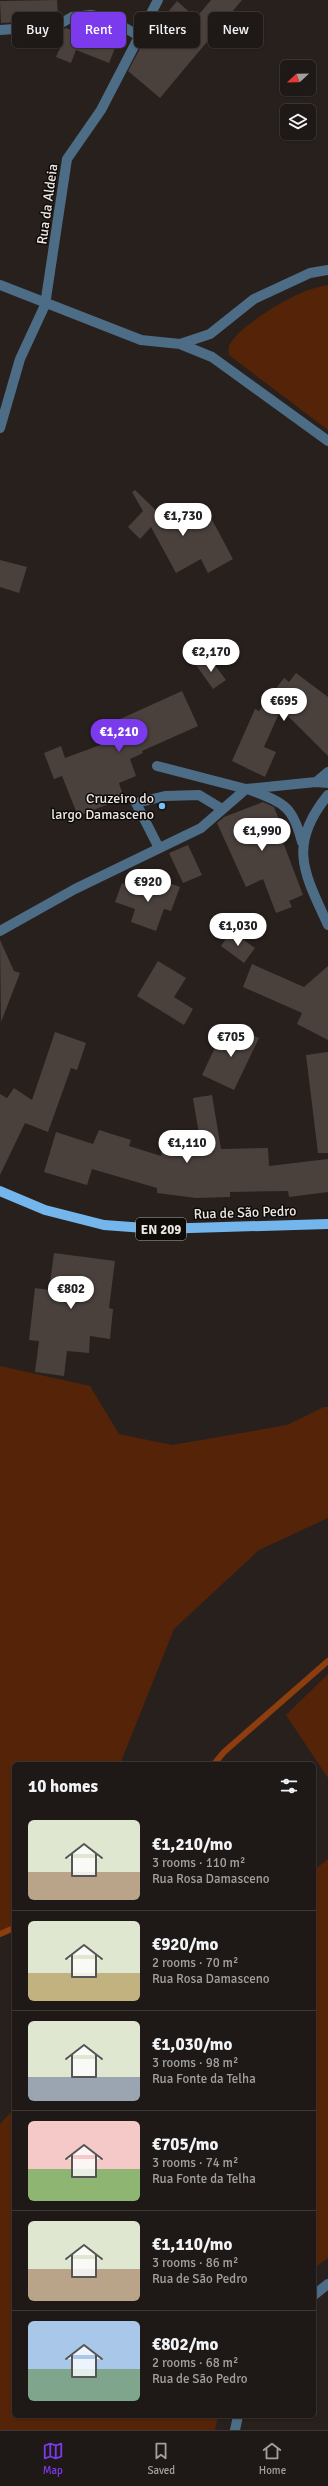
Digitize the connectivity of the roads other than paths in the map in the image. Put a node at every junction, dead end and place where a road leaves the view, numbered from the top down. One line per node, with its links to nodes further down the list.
1 (158, 0): 2 (street, Rua da Aldeia)
2 (152, 12)
3 (0, 30): 4 (street)
4 (134, 33)
5 (134, 46): 8 (street, Rua da Aldeia)
6 (328, 270): 9 (street)
7 (0, 285): 8 (street)
8 (45, 305): 9 (street); 10 (street, Rua da Aldeia)
9 (180, 344): 11 (street)
10 (0, 428)
11 (328, 441)
12 (157, 766): 16 (street)
13 (328, 772): 14 (street)
14 (316, 782): 15 (street); 16 (street)
15 (328, 783)
16 (246, 788): 18 (street); 19 (street)
17 (328, 795): 19 (street)
18 (222, 809): 20 (street); 20 (street)
19 (302, 842): 21 (street)
20 (159, 848): 22 (street)
21 (328, 925)
22 (0, 931)
23 (0, 1191): 24 (main road, Rua de São Pedro / EN 209)
24 (328, 1224)
25 (328, 2284): 26 (street)
26 (316, 2293)
27 (238, 2418): 28 (street)
28 (235, 2430)

